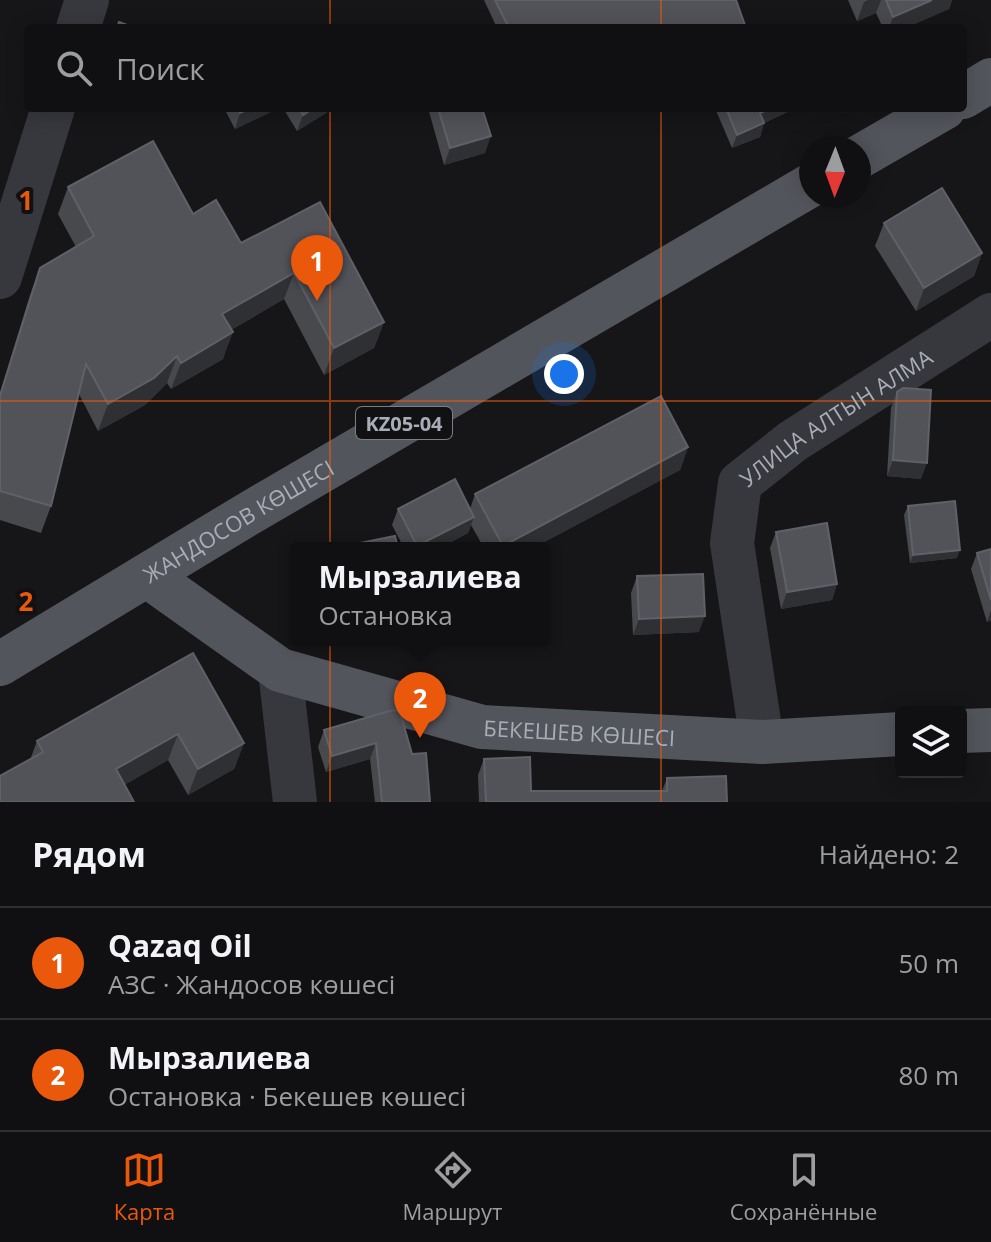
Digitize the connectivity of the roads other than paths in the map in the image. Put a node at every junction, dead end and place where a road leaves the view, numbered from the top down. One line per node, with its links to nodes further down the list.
1 (87, 0): 2 (street)
2 (79, 24)
3 (991, 80): 4 (main road)
4 (967, 95)
5 (52, 112): 9 (street)
6 (937, 112): 7 (main road)
7 (871, 150)
8 (799, 192): 11 (main road, ЖАНДОСОВ КӨШЕСІ / KZ05-04)
9 (0, 277)
10 (991, 315): 17 (street, УЛИЦА АЛТЫН АЛМА)
11 (149, 577): 12 (main road, ЖАНДОСОВ КӨШЕСІ / KZ05-04); 13 (main road, БЕКЕШЕВ КӨШЕСІ)
12 (0, 664)
13 (280, 670): 17 (main road, БЕКЕШЕВ КӨШЕСІ); 18 (street)
14 (991, 730): 15 (main road)
15 (967, 731)
16 (895, 734): 17 (main road, БЕКЕШЕВ КӨШЕСІ)
17 (762, 742)
18 (288, 799)

